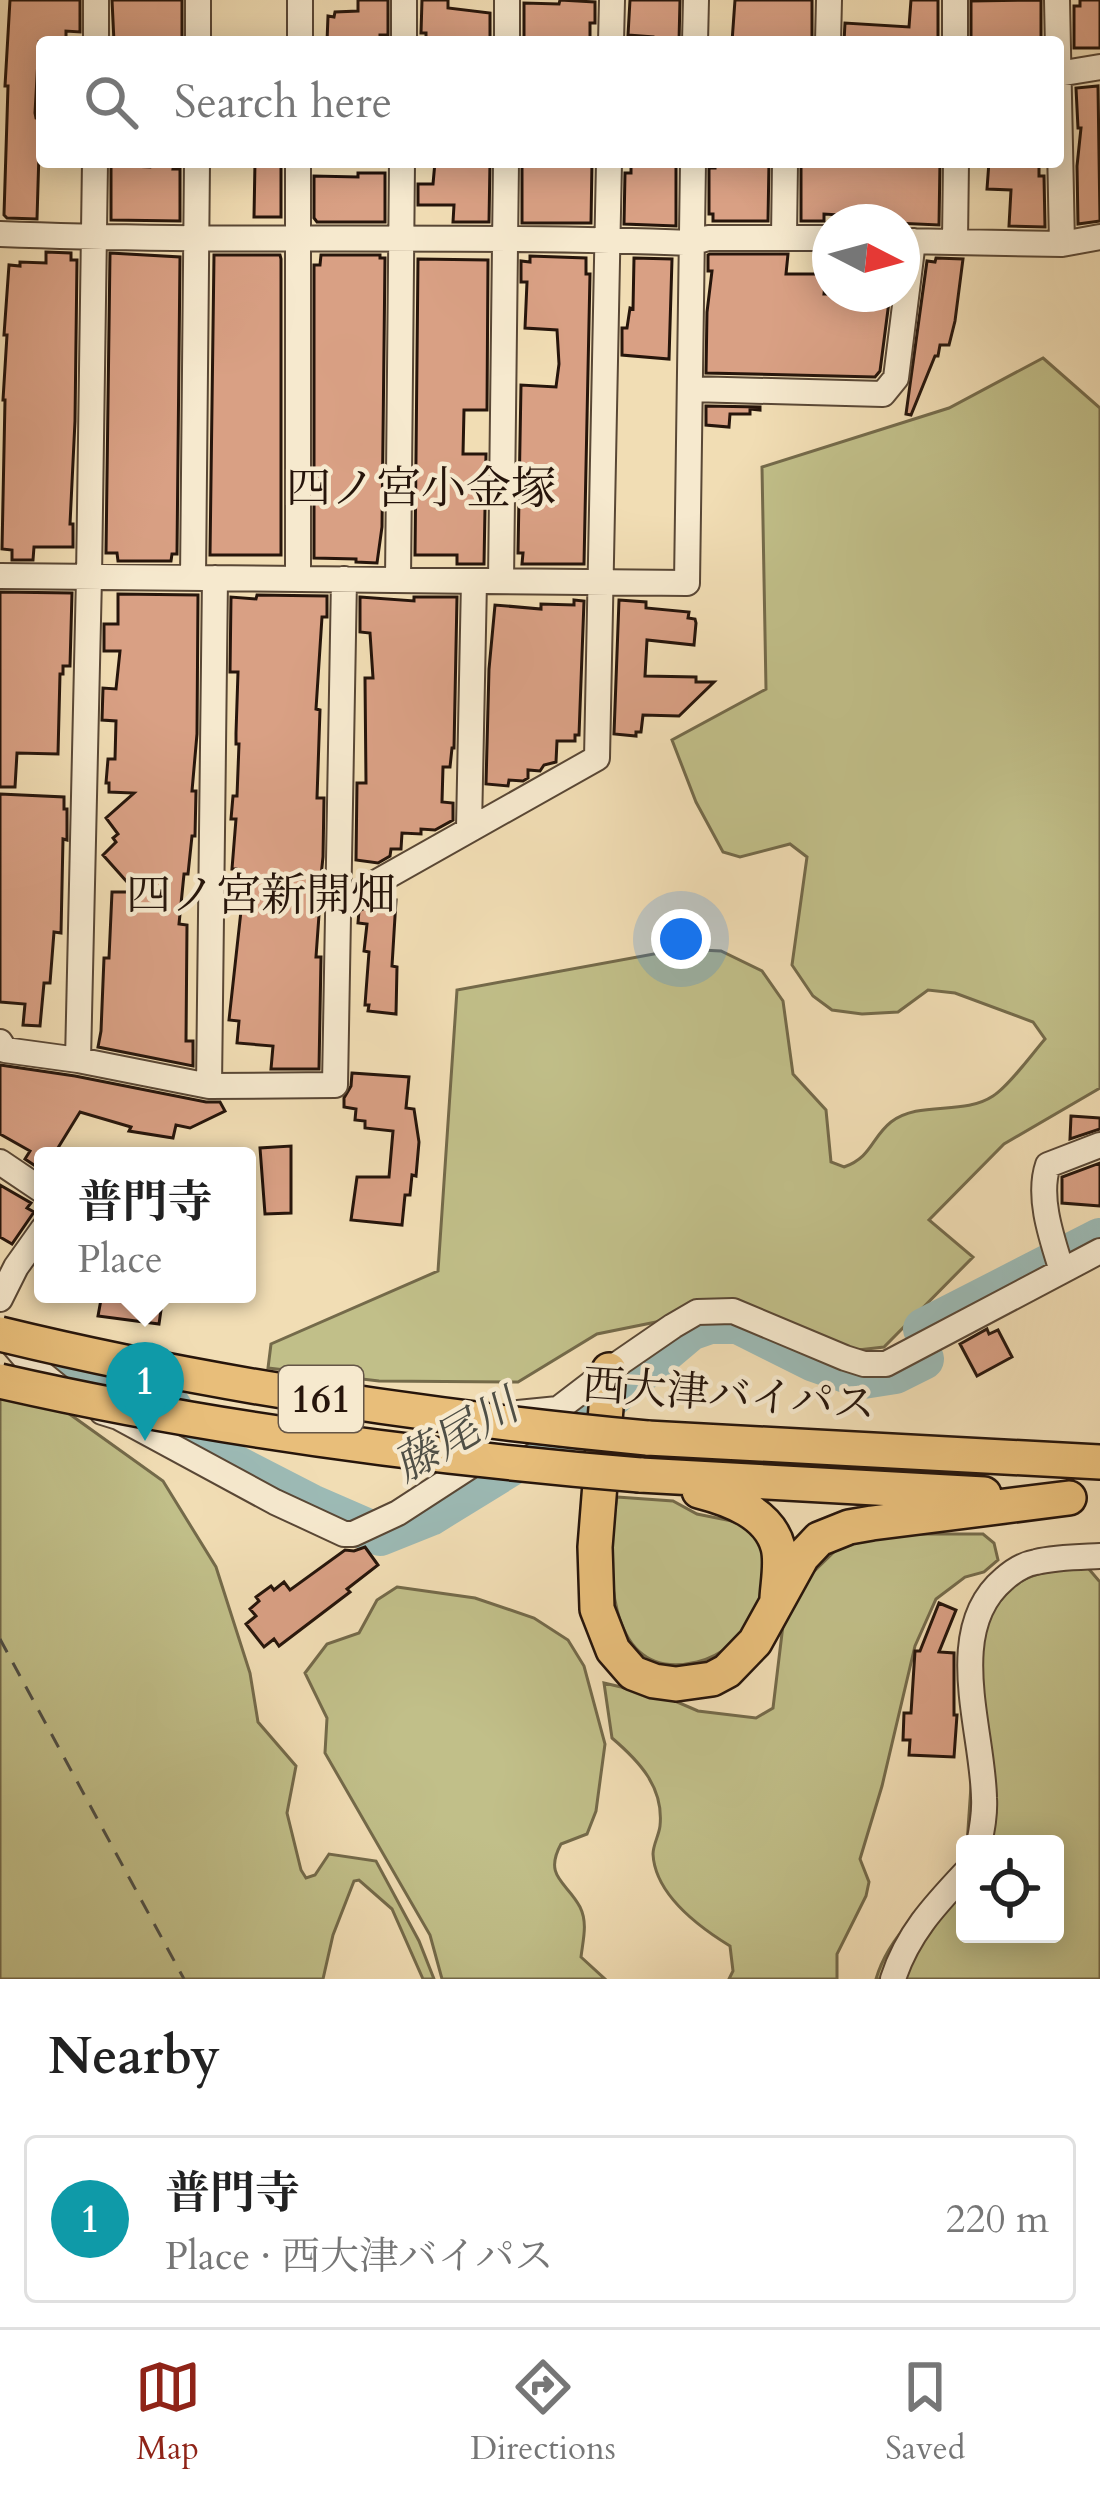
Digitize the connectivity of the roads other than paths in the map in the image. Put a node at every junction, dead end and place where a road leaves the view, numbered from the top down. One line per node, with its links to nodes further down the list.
1 (96, 0): 11 (street)
2 (198, 0): 12 (street)
3 (300, 0): 13 (street)
4 (404, 0): 14 (street)
5 (507, 0): 15 (street)
6 (612, 0): 16 (street)
7 (696, 0): 17 (street)
8 (829, 0): 18 (street)
9 (955, 0): 19 (street)
10 (1057, 0): 20 (street)
11 (96, 36)
12 (198, 36)
13 (300, 36)
14 (404, 36)
15 (507, 36)
16 (611, 36)
17 (695, 36)
18 (828, 36)
19 (956, 36)
20 (1057, 36)
21 (1100, 67): 22 (street)
22 (1064, 73)
23 (95, 168): 38 (street)
24 (196, 168): 39 (street)
25 (298, 168): 34 (street)
26 (402, 168): 35 (street)
27 (506, 168): 41 (street)
28 (609, 168): 42 (street)
29 (693, 168): 45 (street)
30 (785, 168): 36 (street)
31 (956, 168): 43 (street)
32 (1060, 168): 46 (street)
33 (0, 234): 38 (street)
34 (297, 237): 35 (street); 39 (street); 52 (street)
35 (401, 237): 41 (street); 54 (street)
36 (784, 237): 40 (street); 45 (street)
37 (1100, 237): 46 (street)
38 (94, 238): 39 (street); 50 (street)
39 (196, 238): 51 (street)
40 (812, 238)
41 (506, 240): 42 (street); 56 (street)
42 (607, 240): 45 (street); 57 (street)
43 (955, 240): 44 (street); 46 (street)
44 (920, 241)
45 (691, 243): 48 (street)
46 (1061, 244)
47 (902, 312): 48 (street)
48 (690, 389): 57 (street)
49 (0, 576): 50 (street)
50 (89, 577): 51 (street); 61 (street)
51 (204, 578): 52 (street); 62 (street)
52 (298, 579): 53 (street)
53 (344, 579): 54 (street); 59 (street)
54 (398, 580): 55 (street)
55 (474, 581): 56 (street); 58 (street)
56 (501, 581): 57 (street)
57 (601, 582): 58 (street)
58 (469, 828): 59 (street)
59 (338, 904): 62 (street)
60 (0, 1042): 61 (street)
61 (78, 1060): 62 (street)
62 (209, 1086)
63 (1100, 1145): 68 (street)
64 (0, 1162): 65 (street)
65 (34, 1185)
66 (34, 1241): 69 (street)
67 (1100, 1251): 68 (street)
68 (1059, 1262): 71 (street)
69 (0, 1299)
70 (2, 1332): 73 (street); 73 (street); 75 (highway, 西大津バイパス / 161, bridge)
71 (608, 1374): 73 (street); 80 (highway)
72 (0, 1381): 77 (highway, 西大津バイパス / 161, bridge)
73 (558, 1409)
74 (1100, 1452): 75 (highway)
75 (1059, 1460): 76 (highway, 西大津バイパス / 161)
76 (1100, 1462)
77 (640, 1475): 78 (highway, 西大津バイパス / 161); 80 (highway)
78 (1085, 1499): 80 (highway)
79 (1100, 1556): 81 (street)
80 (777, 1600)
81 (980, 1835)
82 (956, 1882): 83 (street)
83 (892, 1979)

